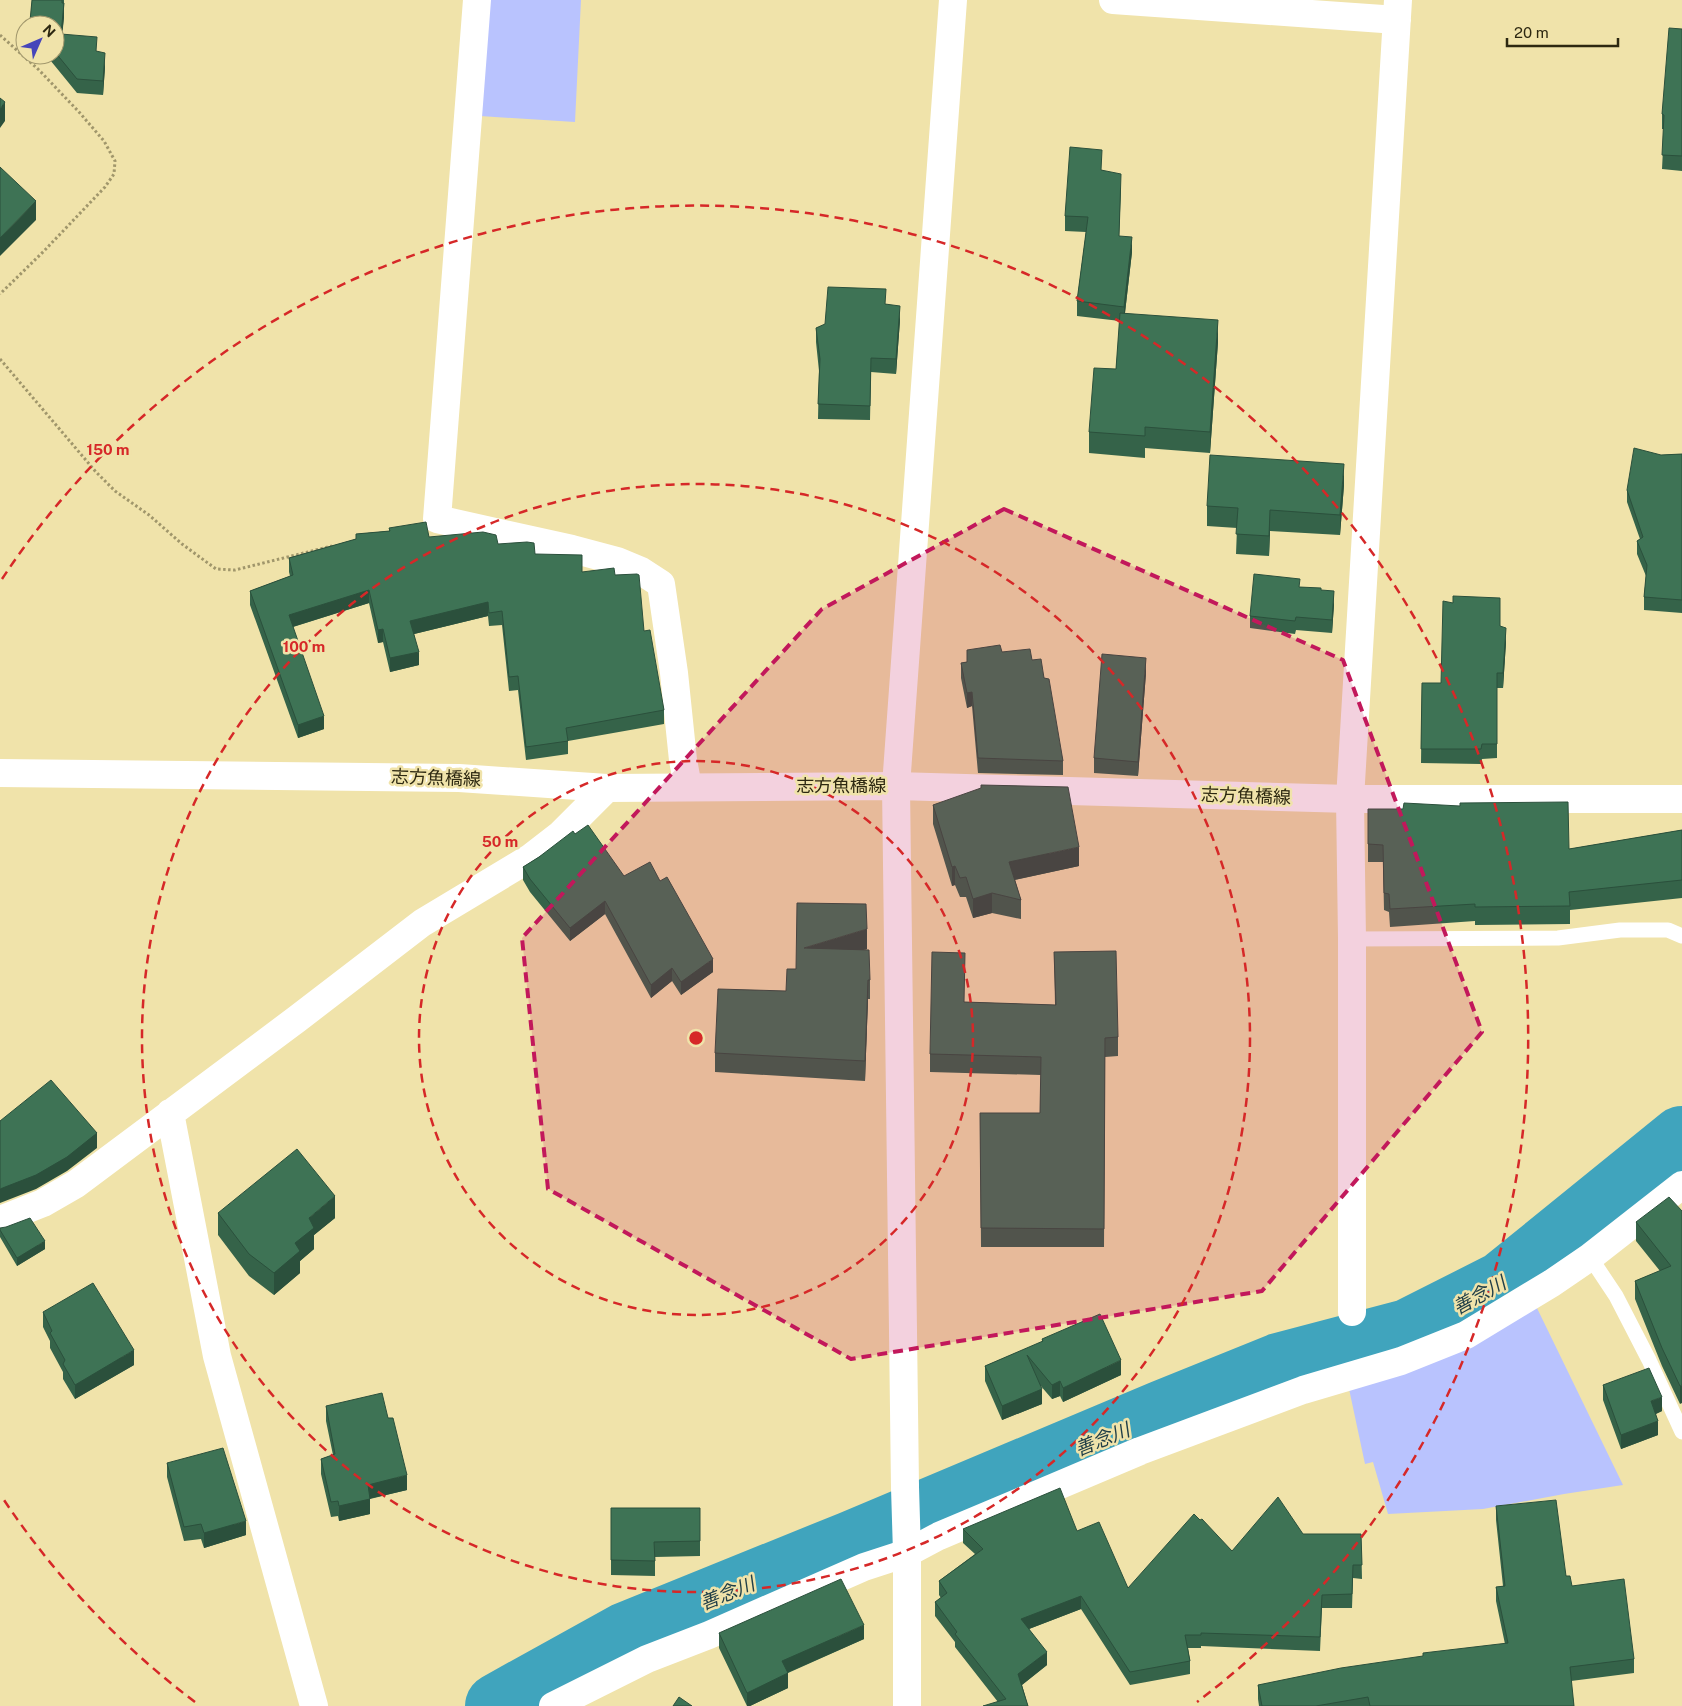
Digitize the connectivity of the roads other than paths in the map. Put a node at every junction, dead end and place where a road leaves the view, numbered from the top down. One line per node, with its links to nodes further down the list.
1 (477, 0): 7 (street)
2 (953, 0): 6 (street)
3 (1113, 0): 4 (street)
4 (1398, 10): 9 (street)
5 (0, 773): 8 (street, 志方魚橋線)
6 (896, 786): 7 (street, 志方魚橋線); 9 (street, 志方魚橋線); 19 (street)
7 (688, 787): 8 (street, 志方魚橋線)
8 (607, 788): 13 (street)
9 (1350, 799): 10 (street, 志方魚橋線); 12 (street)
10 (1682, 799)
11 (1682, 936): 12 (lane)
12 (1352, 939): 17 (street)
13 (170, 1113): 15 (street); 20 (street)
14 (1682, 1185): 16 (street)
15 (0, 1220)
16 (1590, 1257): 18 (lane); 19 (street)
17 (1352, 1312)
18 (1682, 1432)
19 (907, 1553): 21 (street); 22 (street)
20 (314, 1706)
21 (553, 1706)
22 (907, 1706)

